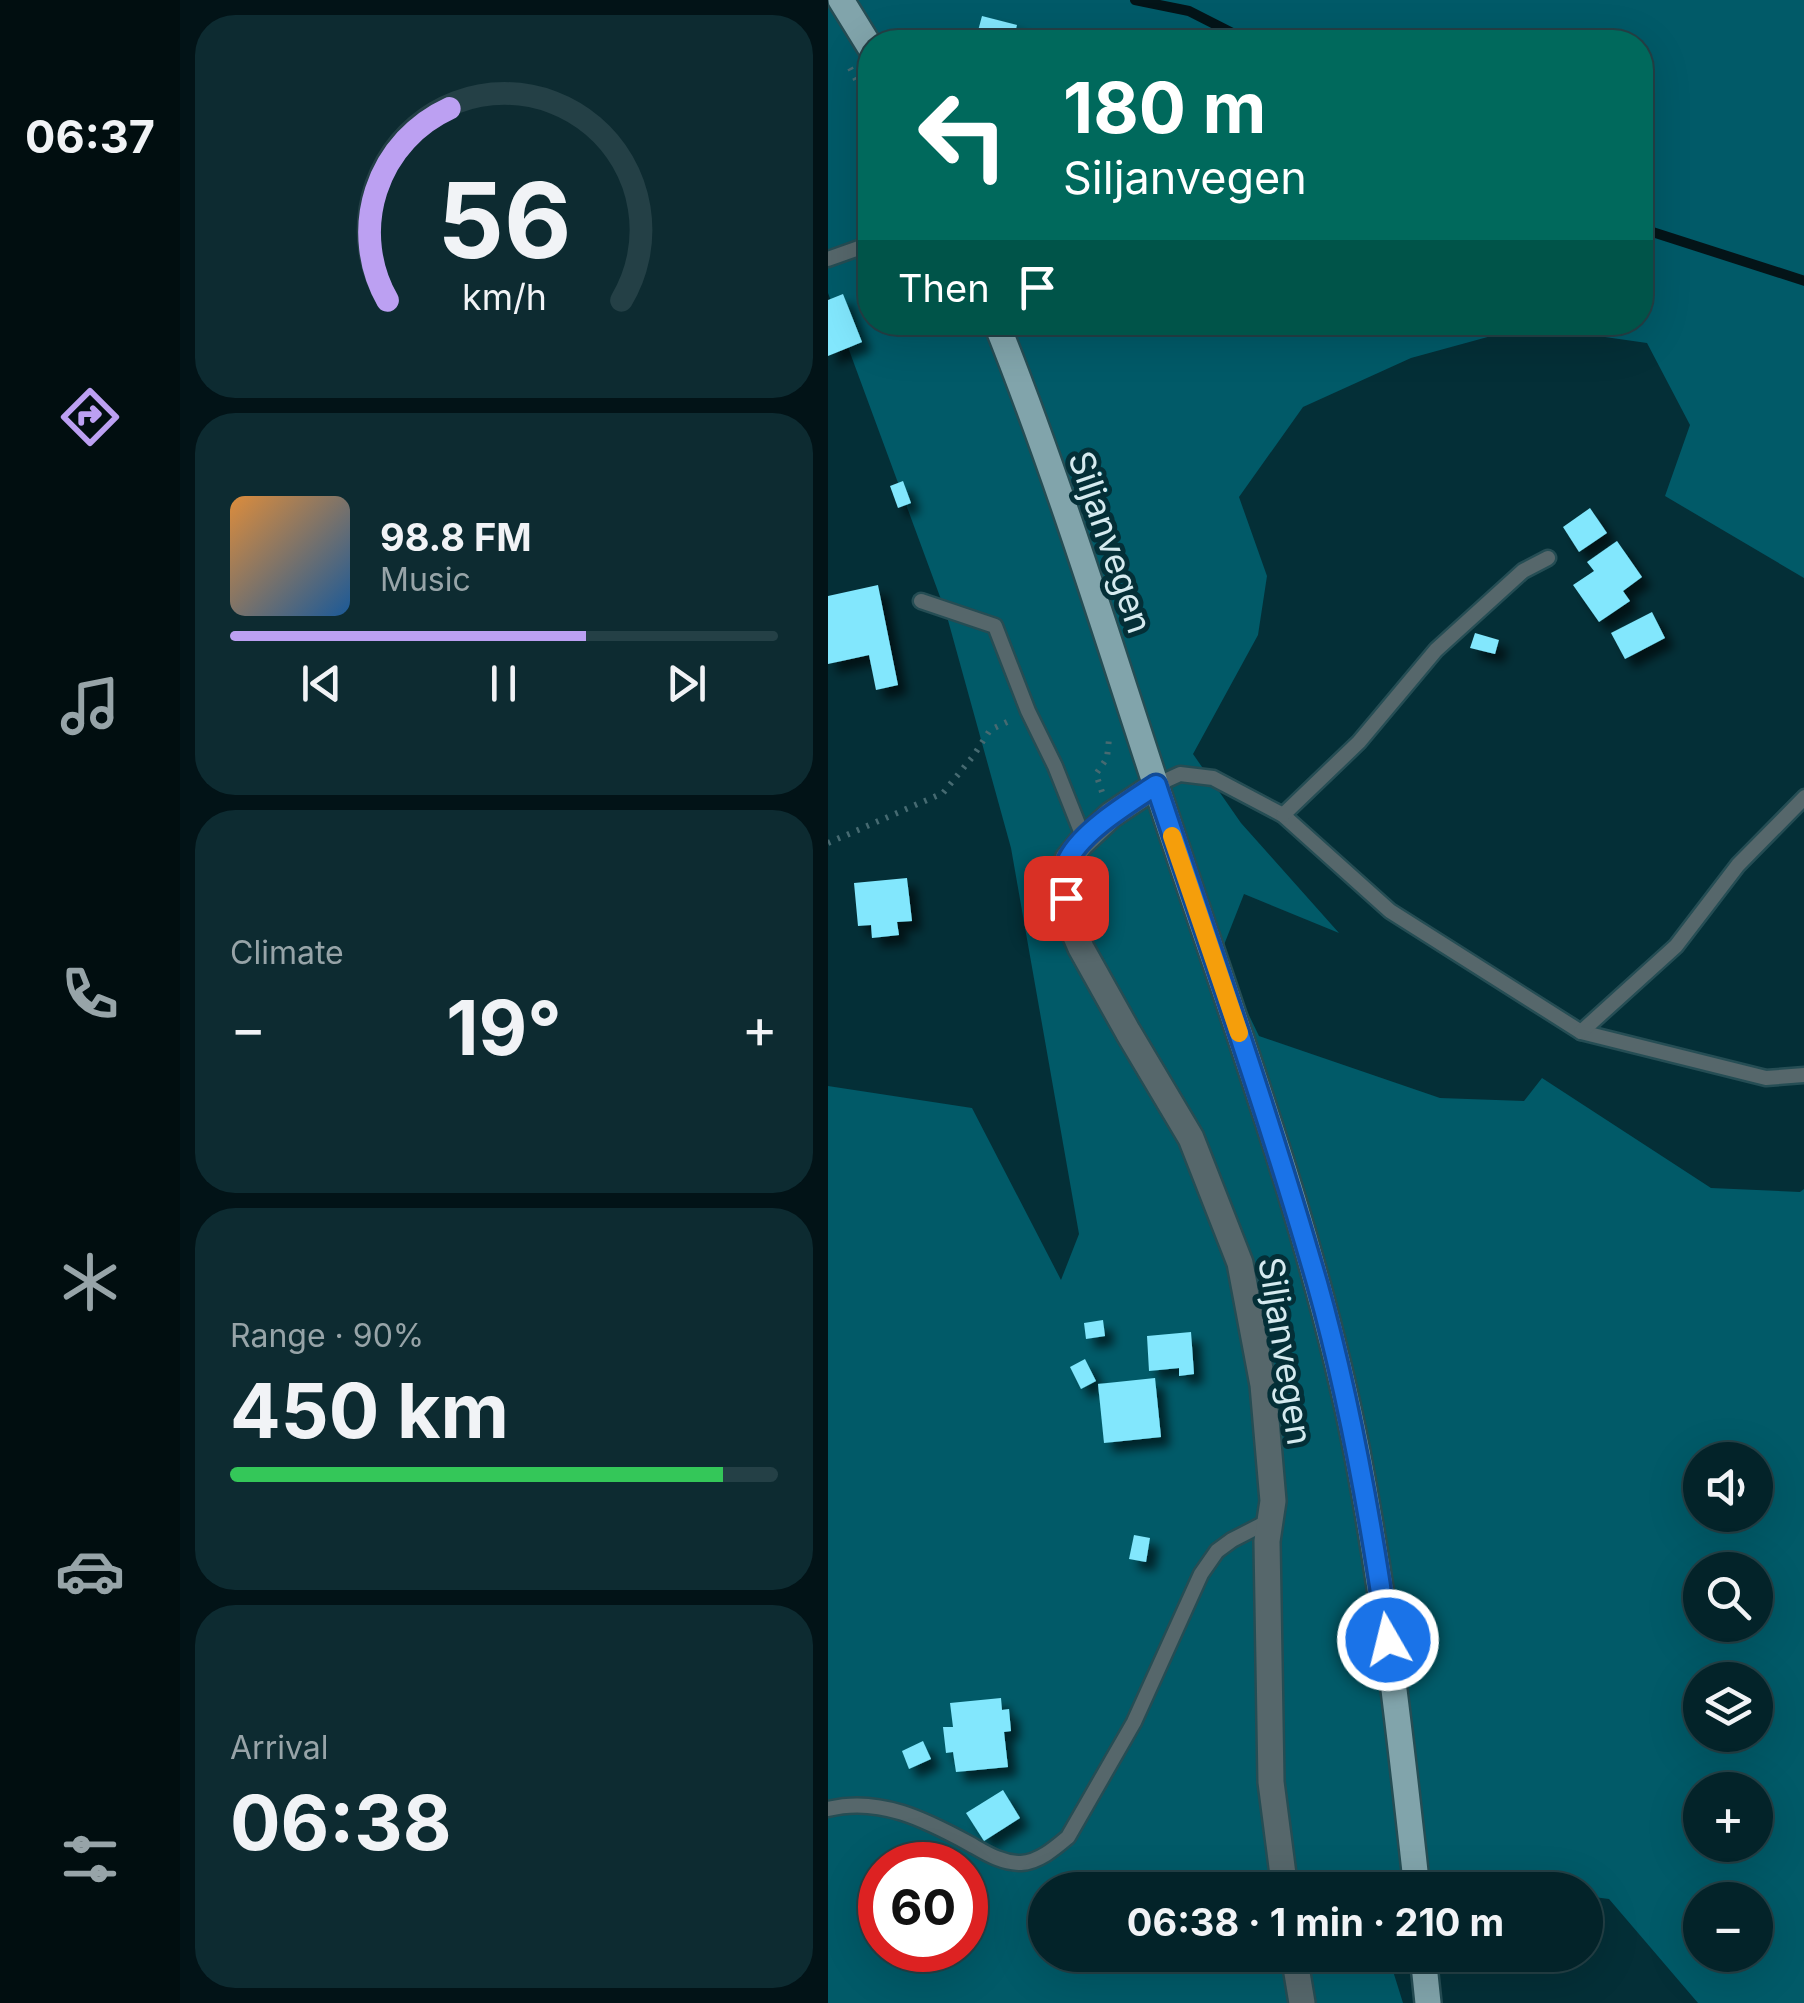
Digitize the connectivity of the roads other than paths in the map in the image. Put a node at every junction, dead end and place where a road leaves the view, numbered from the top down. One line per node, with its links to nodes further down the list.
1 (841, 0): 2 (main road)
2 (860, 30)
3 (858, 248): 4 (lane)
4 (828, 259)
5 (1001, 335): 8 (main road, Siljanvegen)
6 (1548, 558): 10 (lane)
7 (921, 600): 11 (lane)
8 (1156, 785): 10 (lane); 11 (street, Siljanvegen); 17 (main road, Siljanvegen)
9 (1804, 797): 12 (lane)
10 (1283, 815): 12 (lane)
11 (1084, 840): 14 (street, Siljanvegen)
12 (1581, 1032): 13 (lane)
13 (1804, 1075)
14 (1270, 1521): 15 (lane); 16 (street, Siljanvegen)
15 (828, 1809)
16 (1283, 1872)
17 (1415, 1872)
18 (1297, 1972): 20 (street)
19 (1425, 1972): 21 (main road)
20 (1302, 2003)
21 (1428, 2003)

